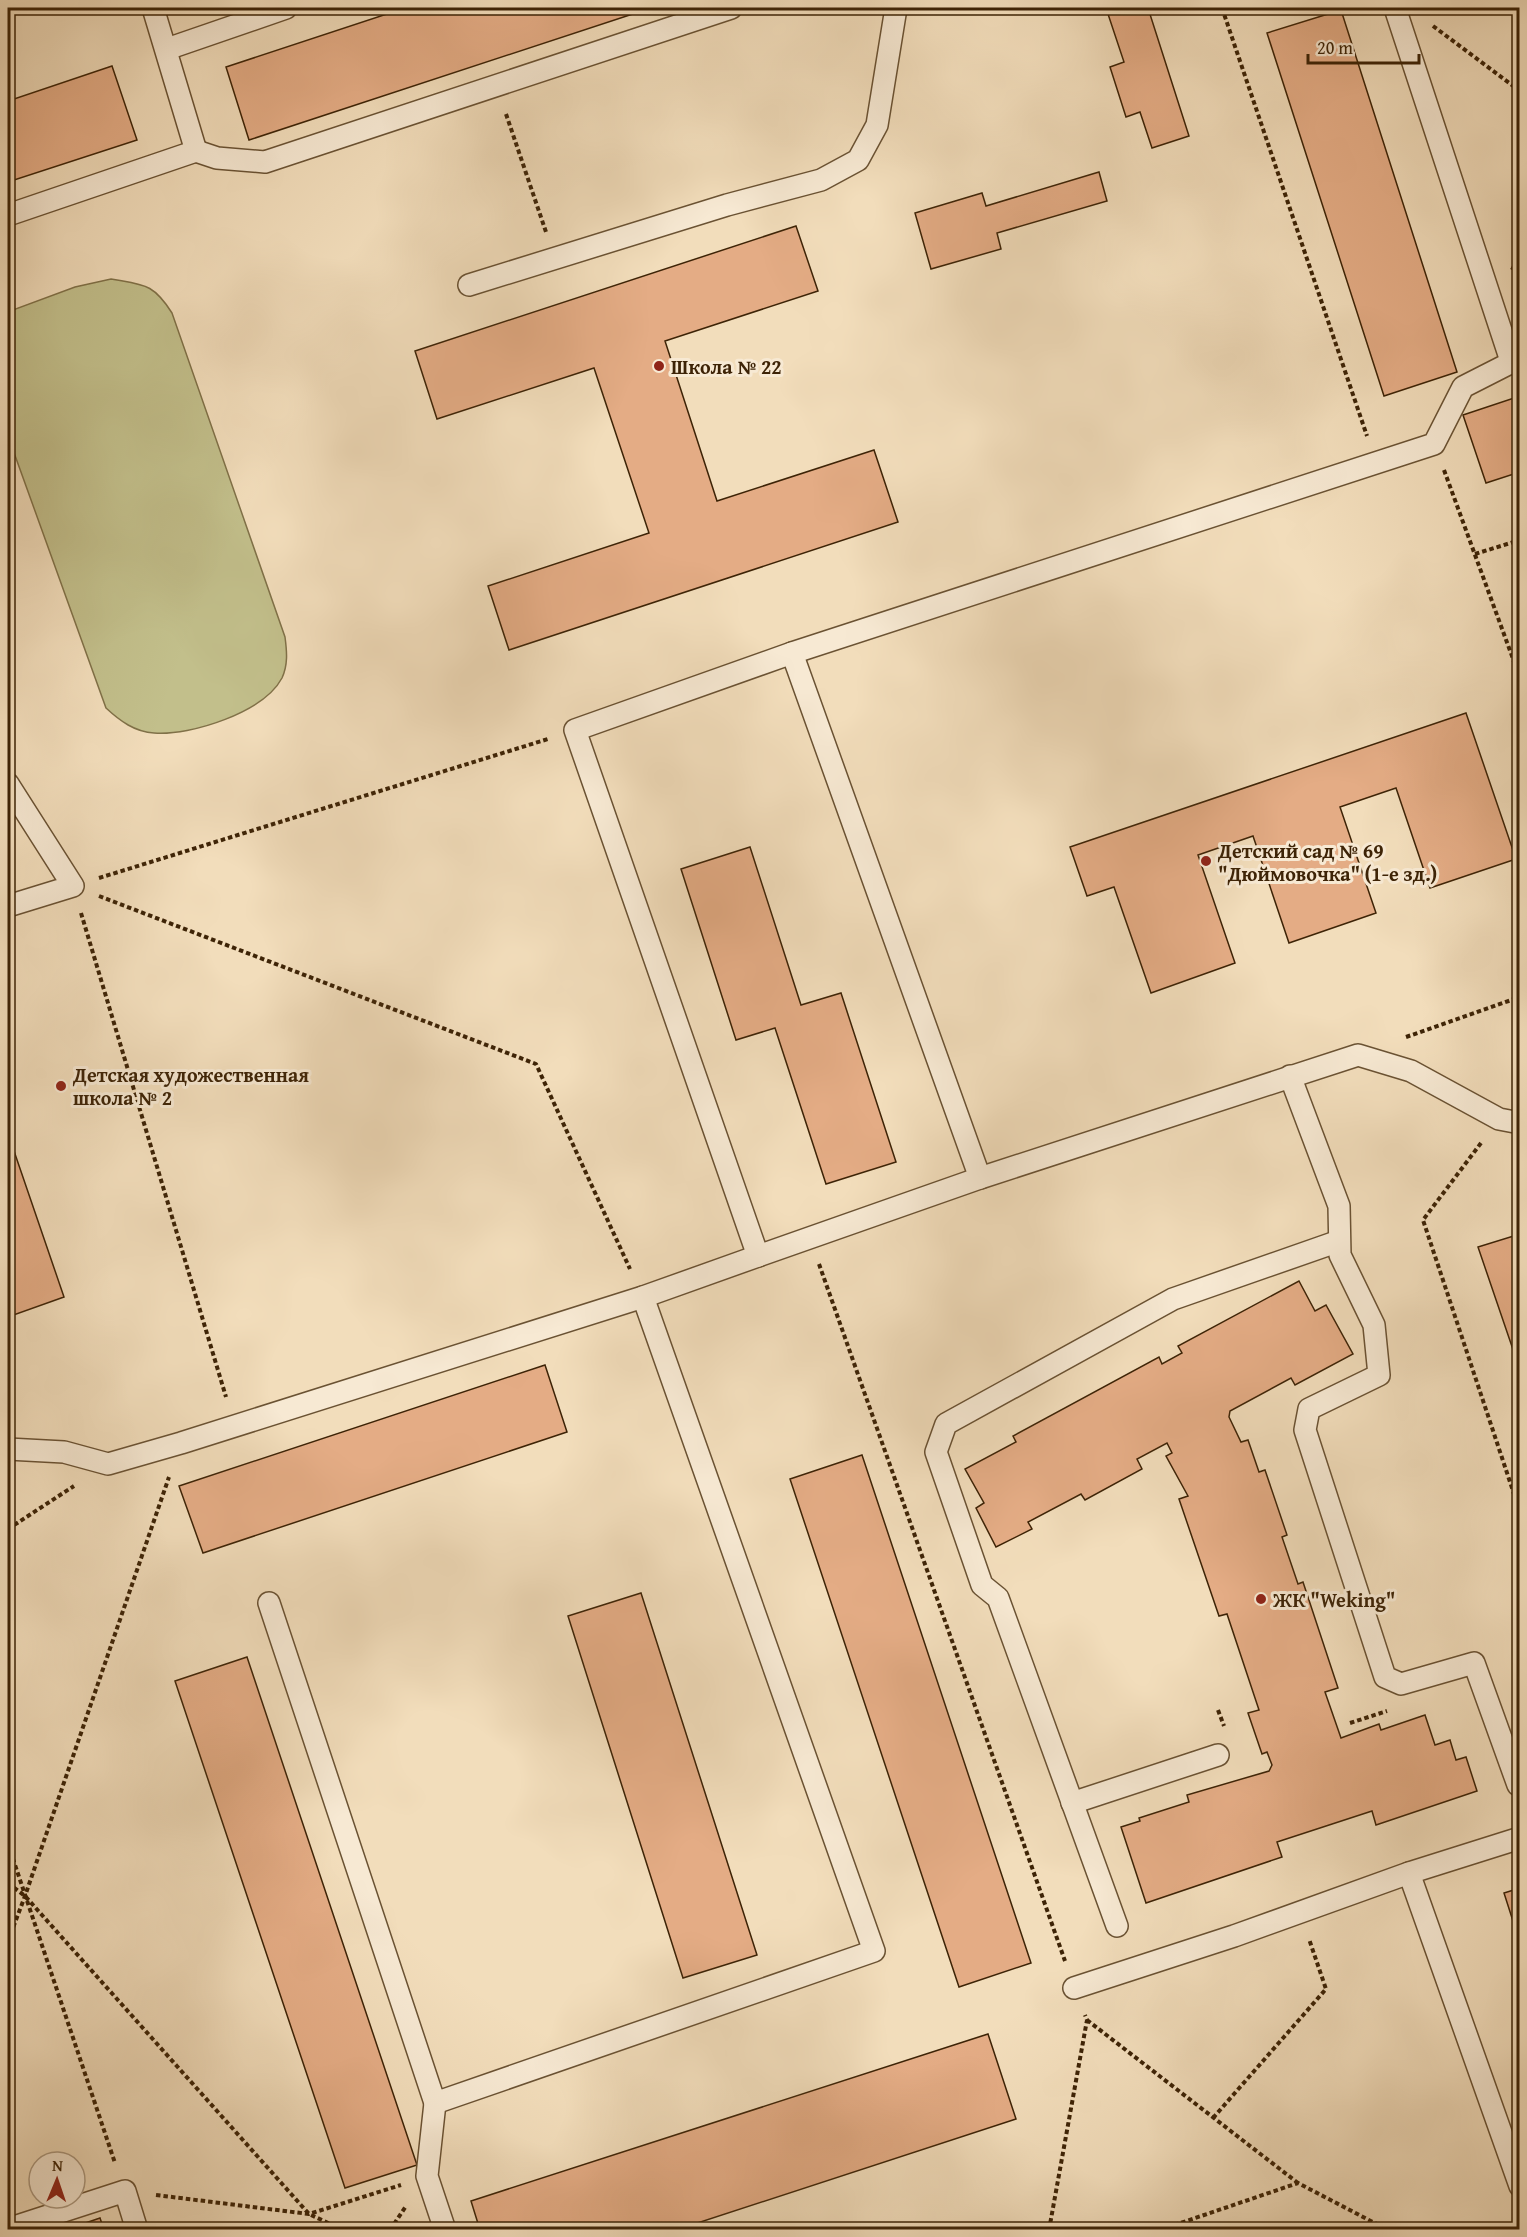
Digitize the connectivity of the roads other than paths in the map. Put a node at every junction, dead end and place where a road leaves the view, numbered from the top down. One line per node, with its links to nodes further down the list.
1 (153, 8): 6 (lane)
2 (286, 8): 6 (lane)
3 (731, 8): 7 (lane)
4 (896, 8): 9 (lane)
5 (1395, 8): 10 (lane)
6 (167, 49): 7 (lane)
7 (196, 152): 8 (lane)
8 (8, 215)
9 (469, 285)
10 (1515, 360): 11 (lane)
11 (792, 653): 16 (lane); 18 (lane)
12 (8, 784): 13 (lane)
13 (8, 906)
14 (1290, 1076): 15 (lane); 16 (lane); 17 (lane)
15 (1509, 1121)
16 (980, 1178): 18 (lane)
17 (1340, 1241): 23 (lane); 24 (lane)
18 (758, 1256): 19 (lane)
19 (643, 1297): 20 (lane); 29 (lane)
20 (8, 1449)
21 (269, 1603): 29 (lane)
22 (1218, 1755): 24 (lane)
23 (1518, 1785)
24 (1072, 1803): 27 (lane)
25 (1520, 1838): 26 (lane)
26 (1409, 1873): 28 (lane); 30 (lane)
27 (1117, 1926)
28 (1074, 1988)
29 (435, 2103): 33 (lane)
30 (1520, 2186)
31 (8, 2229): 32 (lane)
32 (137, 2229)
33 (445, 2229)

